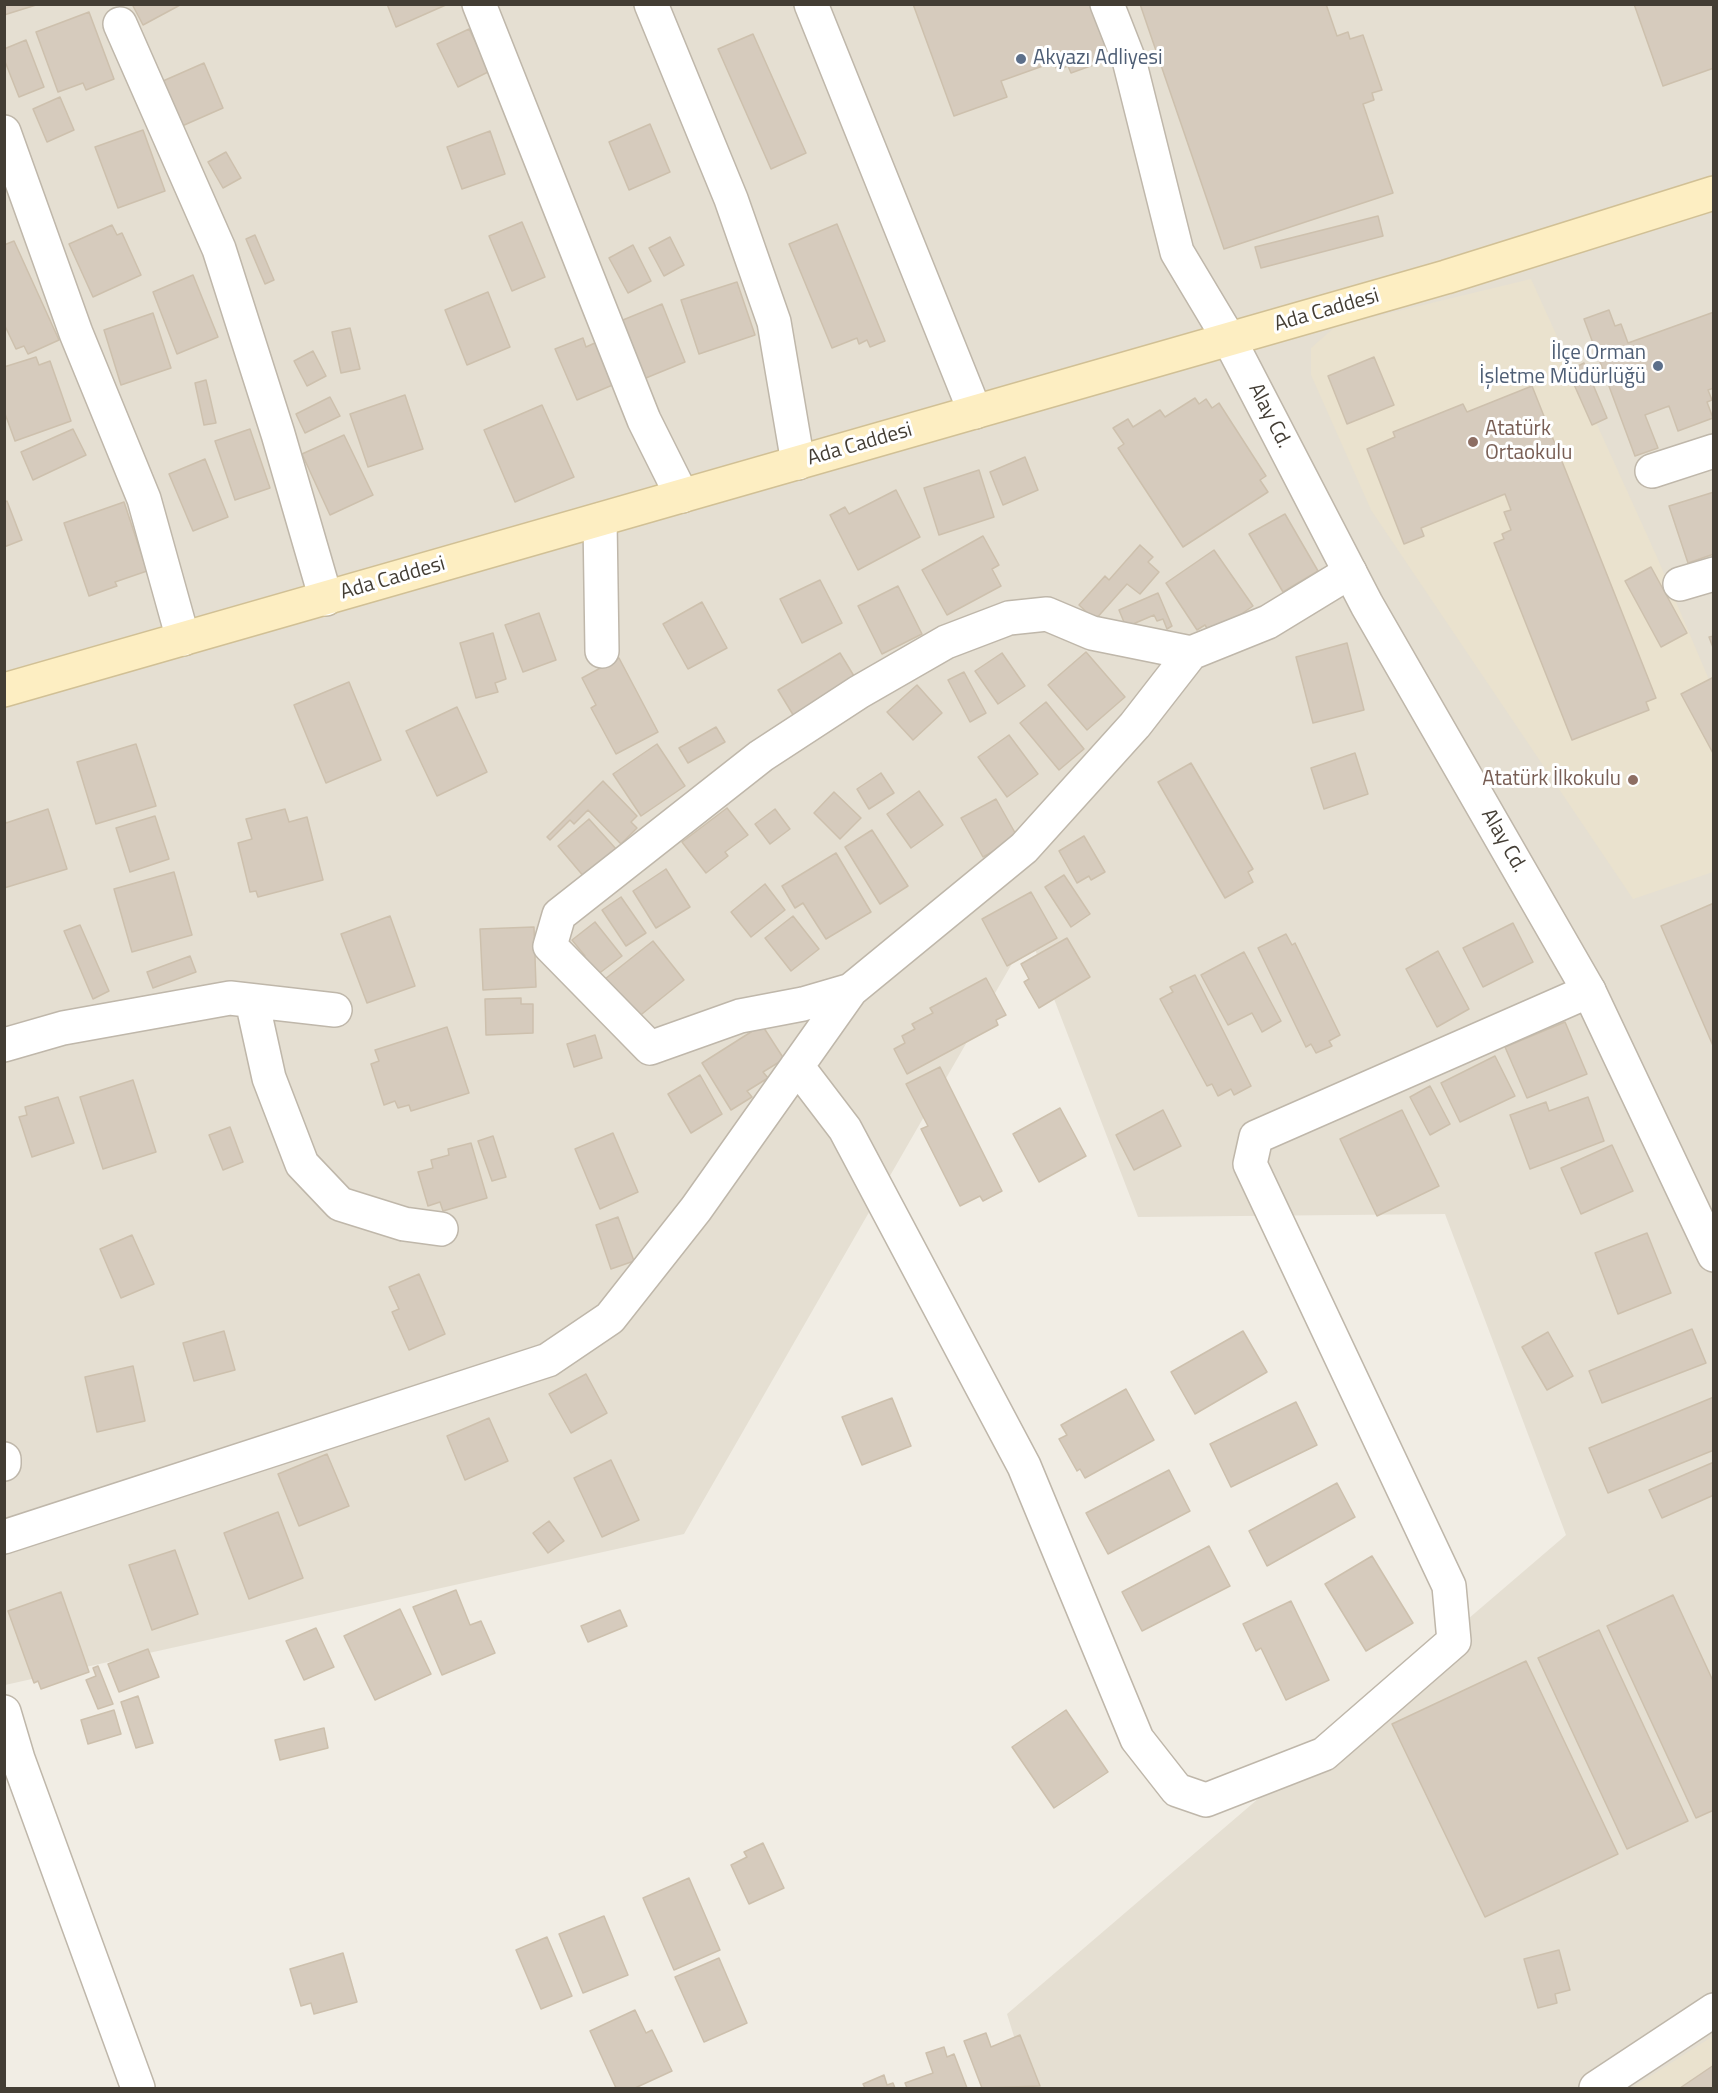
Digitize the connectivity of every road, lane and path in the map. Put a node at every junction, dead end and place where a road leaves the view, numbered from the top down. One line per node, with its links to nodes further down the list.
1 (479, 4): 13 (street)
2 (651, 4): 11 (street)
3 (811, 4): 9 (street)
4 (1107, 4): 8 (street, Alay Cd.)
5 (120, 24): 18 (street)
6 (4, 132): 19 (street)
7 (1713, 193): 8 (main road, Ada Caddesi)
8 (1229, 339): 9 (main road, Ada Caddesi); 15 (street, Alay Cd.)
9 (975, 412): 11 (main road, Ada Caddesi)
10 (1713, 451): 12 (street)
11 (798, 463): 13 (main road, Ada Caddesi)
12 (1652, 471)
13 (682, 496): 14 (main road, Ada Caddesi)
14 (600, 520): 18 (main road, Ada Caddesi); 20 (street)
15 (1350, 572): 21 (street); 24 (street, Alay Cd.)
16 (1713, 574): 17 (street)
17 (1680, 584)
18 (326, 598): 19 (main road, Ada Caddesi)
19 (183, 639): 22 (main road, Ada Caddesi)
20 (602, 651)
21 (1191, 653): 23 (street); 23 (street)
22 (4, 690)
23 (851, 990): 28 (street)
24 (1589, 991): 28 (street); 30 (street, Alay Cd.)
25 (252, 1001): 26 (street); 27 (street); 29 (street)
26 (335, 1010)
27 (4, 1045)
28 (797, 1066): 33 (street)
29 (441, 1229)
30 (1713, 1255)
31 (4, 1459): 32 (street)
32 (4, 1464)
33 (4, 1536)
34 (4, 1712): 36 (street)
35 (1713, 2010): 37 (street)
36 (138, 2088)
37 (1596, 2088)

